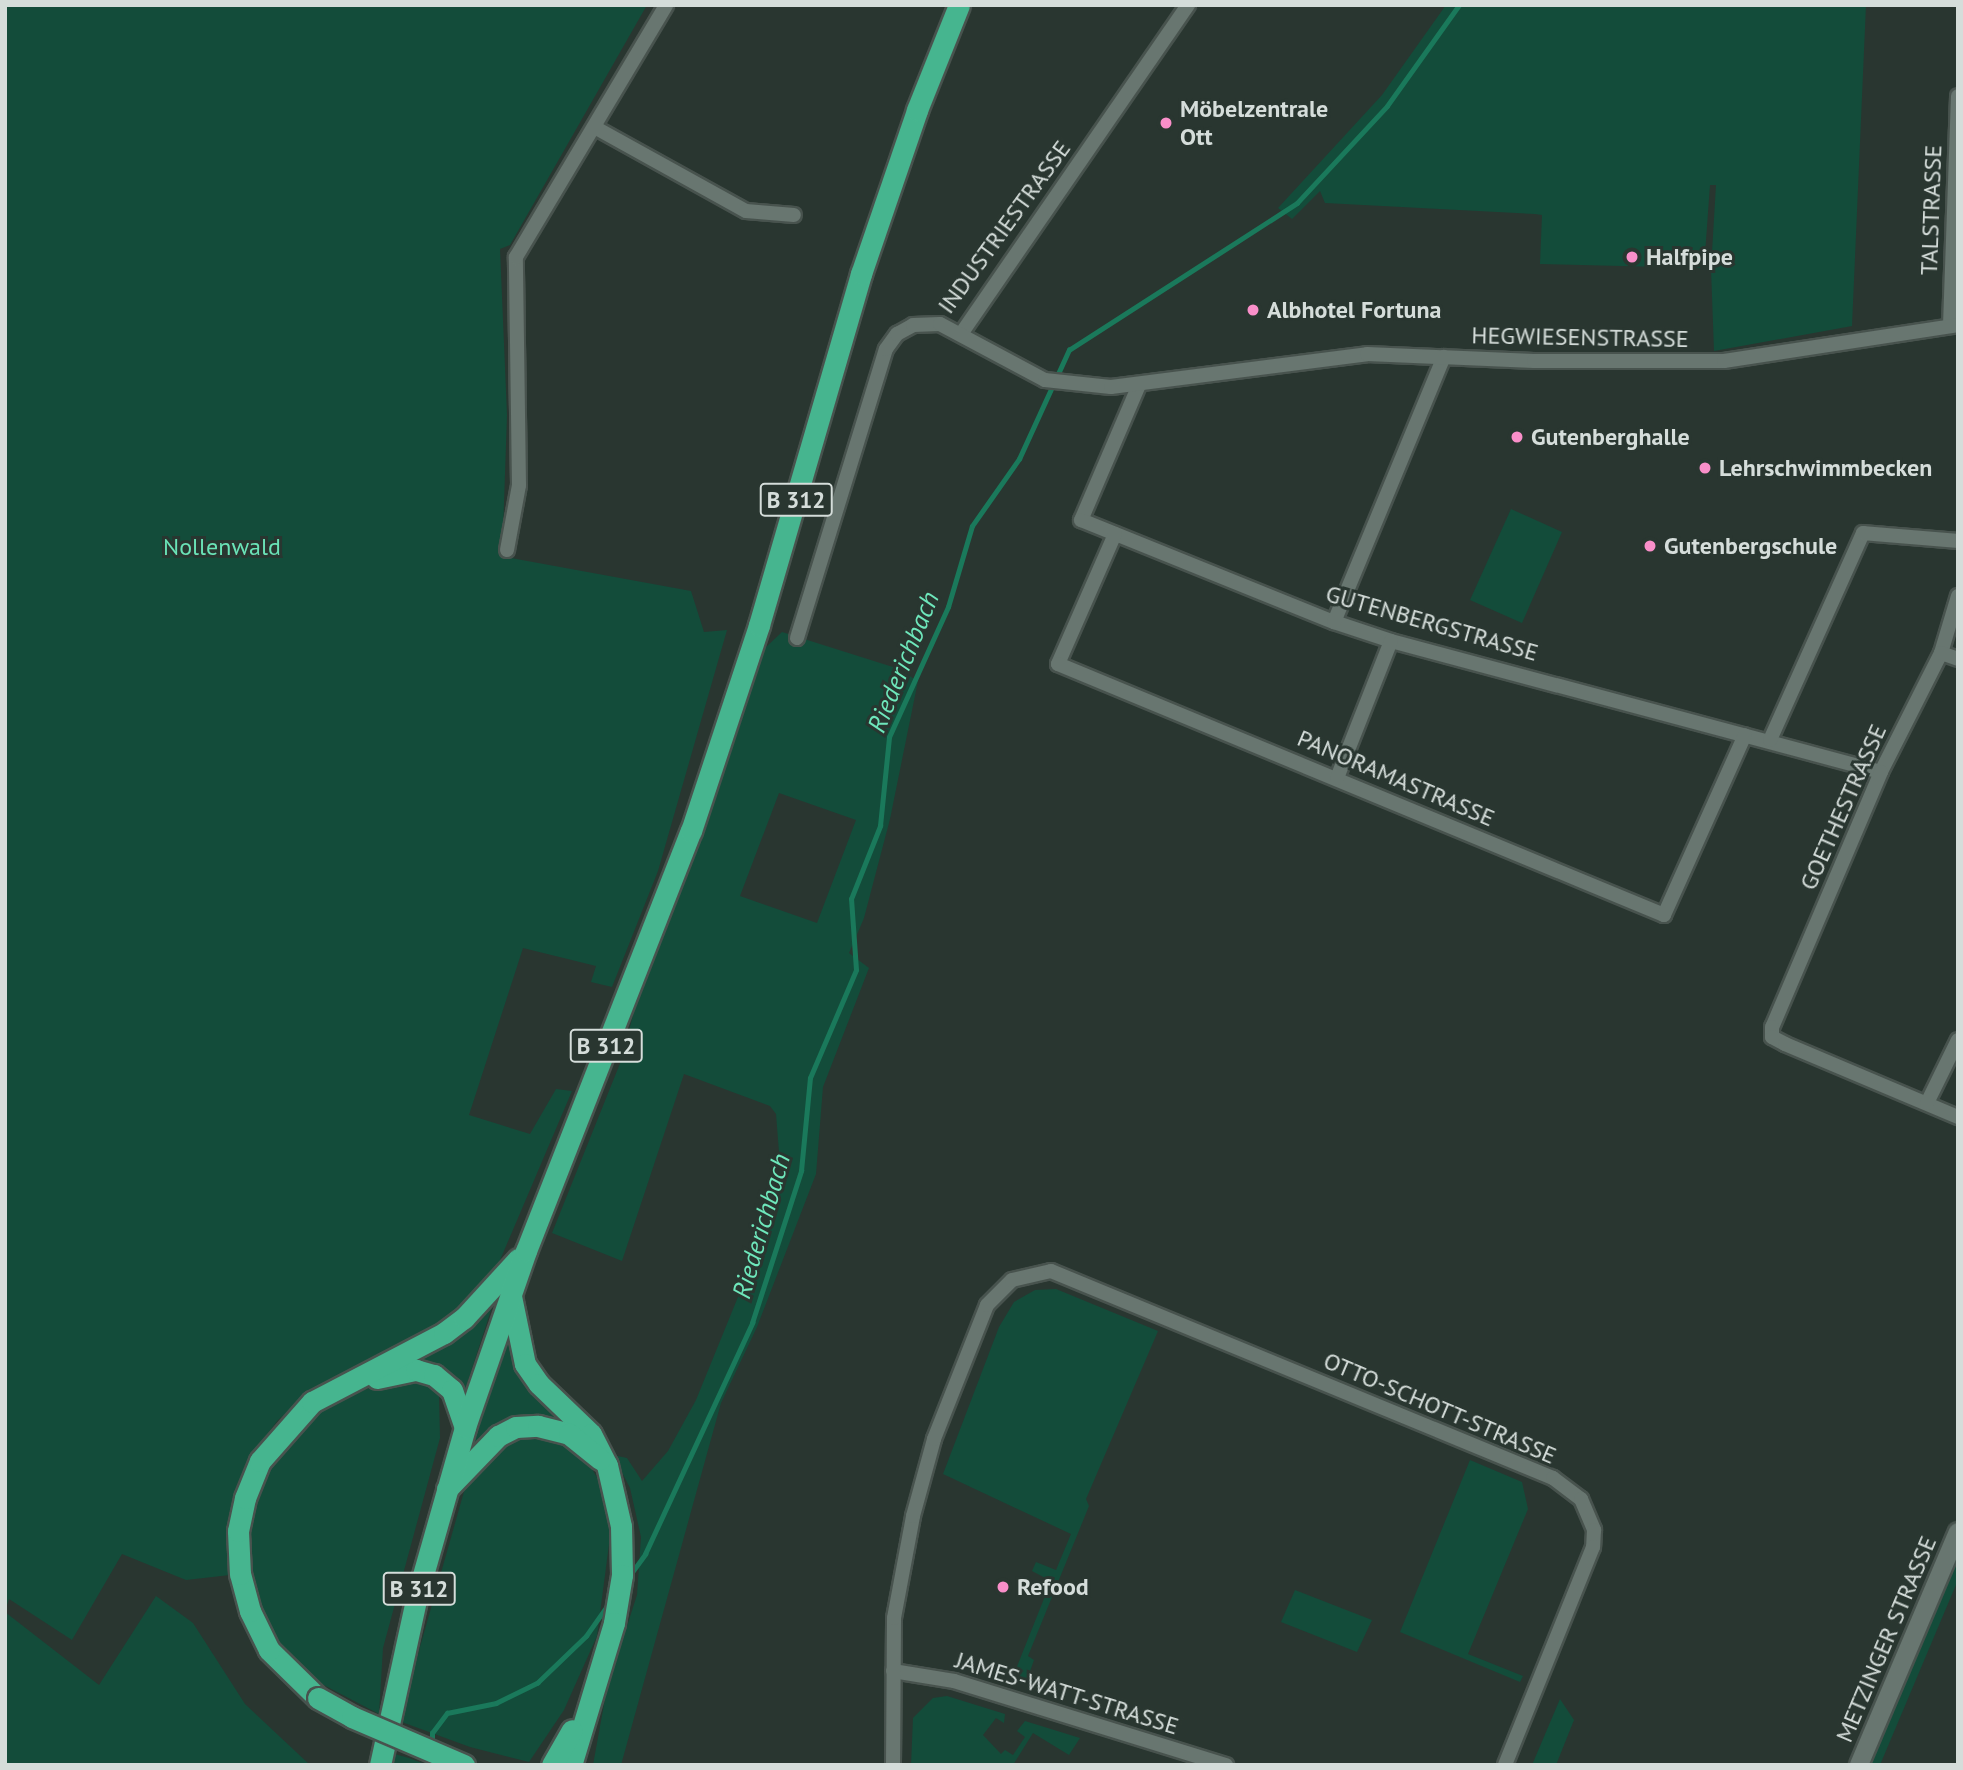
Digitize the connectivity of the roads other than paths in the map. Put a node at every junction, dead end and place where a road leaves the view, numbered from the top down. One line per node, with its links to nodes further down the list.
1 (666, 5): 5 (street)
2 (959, 5): 27 (highway, B 312)
3 (1188, 5): 8 (street, INDUSTRIESTRASSE)
4 (1958, 96): 7 (street, TALSTRASSE)
5 (596, 128): 6 (street); 13 (street)
6 (794, 215)
7 (1954, 326): 9 (street, HEGWIESENSTRASSE)
8 (961, 334): 10 (street, HEGWIESENSTRASSE); 16 (street, INDUSTRIESTRASSE)
9 (1444, 357): 10 (street, HEGWIESENSTRASSE); 15 (street)
10 (1139, 385): 11 (street, GUTENBERGSTRASSE)
11 (1115, 534): 15 (street, GUTENBERGSTRASSE); 23 (street, PANORAMASTRASSE)
12 (1958, 541): 21 (street)
13 (507, 550)
14 (1958, 596): 18 (street, GOETHESTRASSE)
15 (1334, 622): 17 (street, GUTENBERGSTRASSE)
16 (797, 638)
17 (1391, 641): 20 (street, GUTENBERGSTRASSE); 23 (street)
18 (1941, 653): 19 (street); 22 (street, GOETHESTRASSE)
19 (1958, 659)
20 (1745, 735): 21 (street, GUTENBERGSTRASSE); 23 (street, PANORAMASTRASSE)
21 (1770, 740): 22 (street, GUTENBERGSTRASSE)
22 (1881, 772): 25 (street, GOETHESTRASSE)
23 (1337, 778)
24 (1958, 1040): 25 (street)
25 (1927, 1103): 26 (street)
26 (1958, 1117)
27 (526, 1251): 28 (highway, B 312); 29 (highway)
28 (510, 1294): 30 (highway, B 312); 31 (highway)
29 (338, 1389): 30 (highway); 37 (highway, bridge)
30 (465, 1427): 32 (highway, B 312)
31 (607, 1465): 32 (highway); 35 (highway)
32 (446, 1489): 36 (highway, B 312)
33 (1958, 1532): 43 (street, METZINGER STRASSE)
34 (893, 1671): 40 (street); 41 (street, JAMES-WATT-STRASSE); 42 (street, OTTO-SCHOTT-STRASSE)
35 (584, 1711): 38 (highway); 39 (highway)
36 (380, 1765)
37 (464, 1765)
38 (552, 1765)
39 (571, 1765)
40 (893, 1765)
41 (1226, 1765)
42 (1505, 1765)
43 (1859, 1765)

